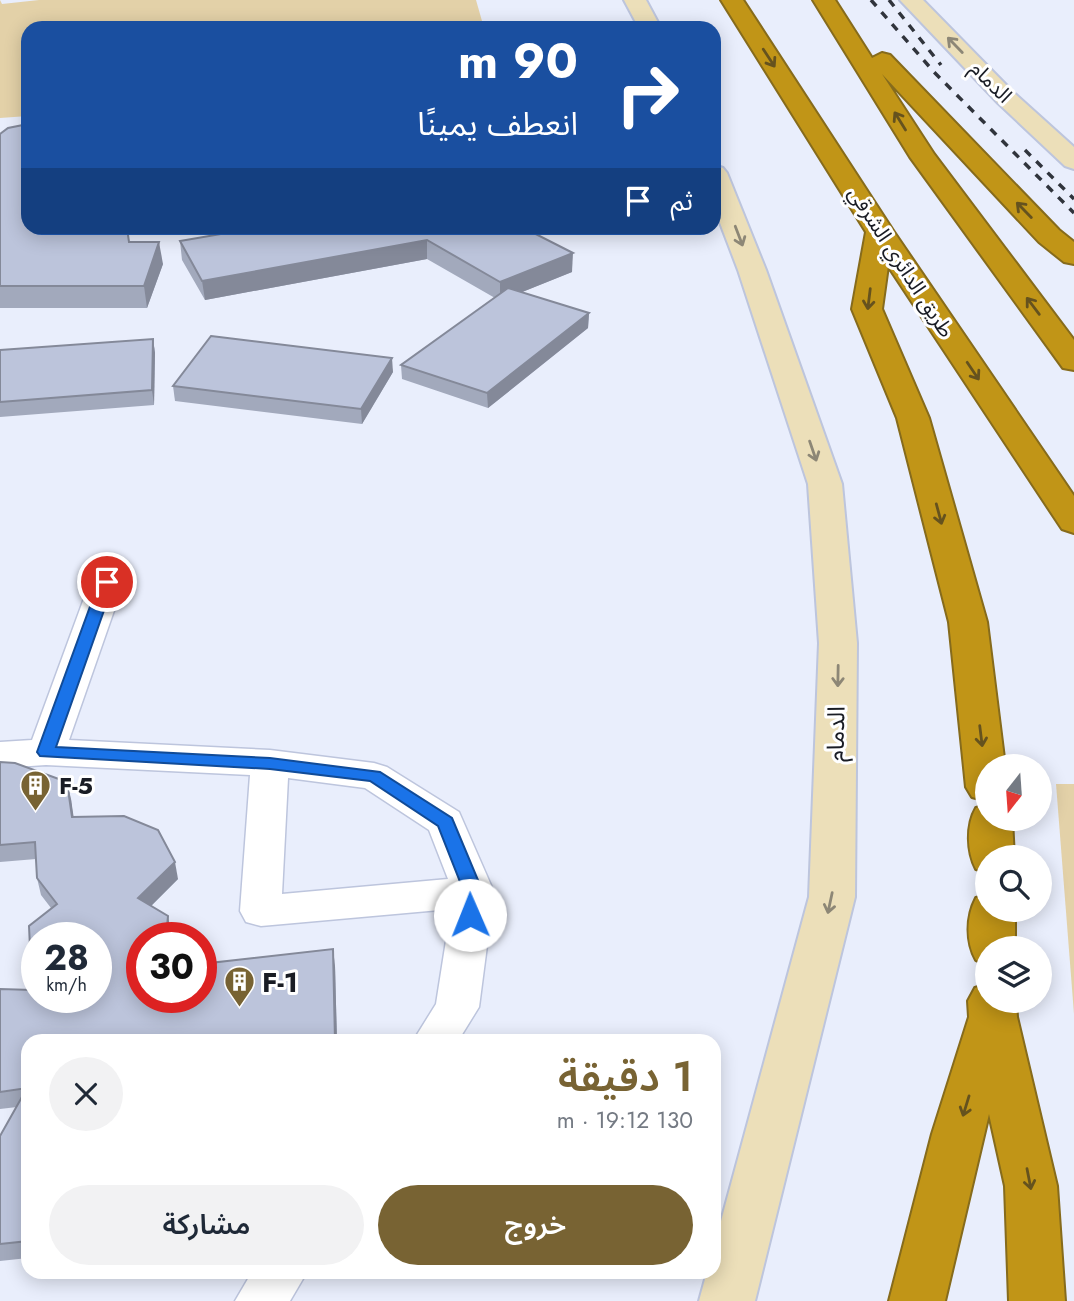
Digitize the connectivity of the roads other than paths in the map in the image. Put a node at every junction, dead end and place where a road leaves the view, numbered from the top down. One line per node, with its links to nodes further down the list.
1 (635, 0): 5 (street)
2 (732, 0): 8 (highway, طريق الدائري الشرقي, one-way to 8)
3 (824, 0): 9 (highway, one-way to 3); 10 (highway, one-way to 3)
4 (911, 0): 6 (street, الدمام, one-way to 4)
5 (646, 21)
6 (1074, 161)
7 (721, 191): 23 (street, الدمام, one-way to 23)
8 (880, 232): 11 (highway, طريق الدائري الشرقي, one-way to 11); 14 (highway, one-way to 14)
9 (1074, 256)
10 (1074, 360)
11 (1074, 522)
12 (107, 582): 13 (street)
13 (46, 752): 15 (street); 16 (street)
14 (983, 754)
15 (0, 755)
16 (270, 763): 17 (street); 17 (street)
17 (474, 892): 20 (street)
18 (992, 1013): 24 (highway, one-way to 24)
19 (994, 1013): 25 (highway, one-way to 25)
20 (440, 1034)
21 (277, 1279): 22 (street)
22 (260, 1301)
23 (727, 1301)
24 (917, 1301)
25 (1038, 1301)

